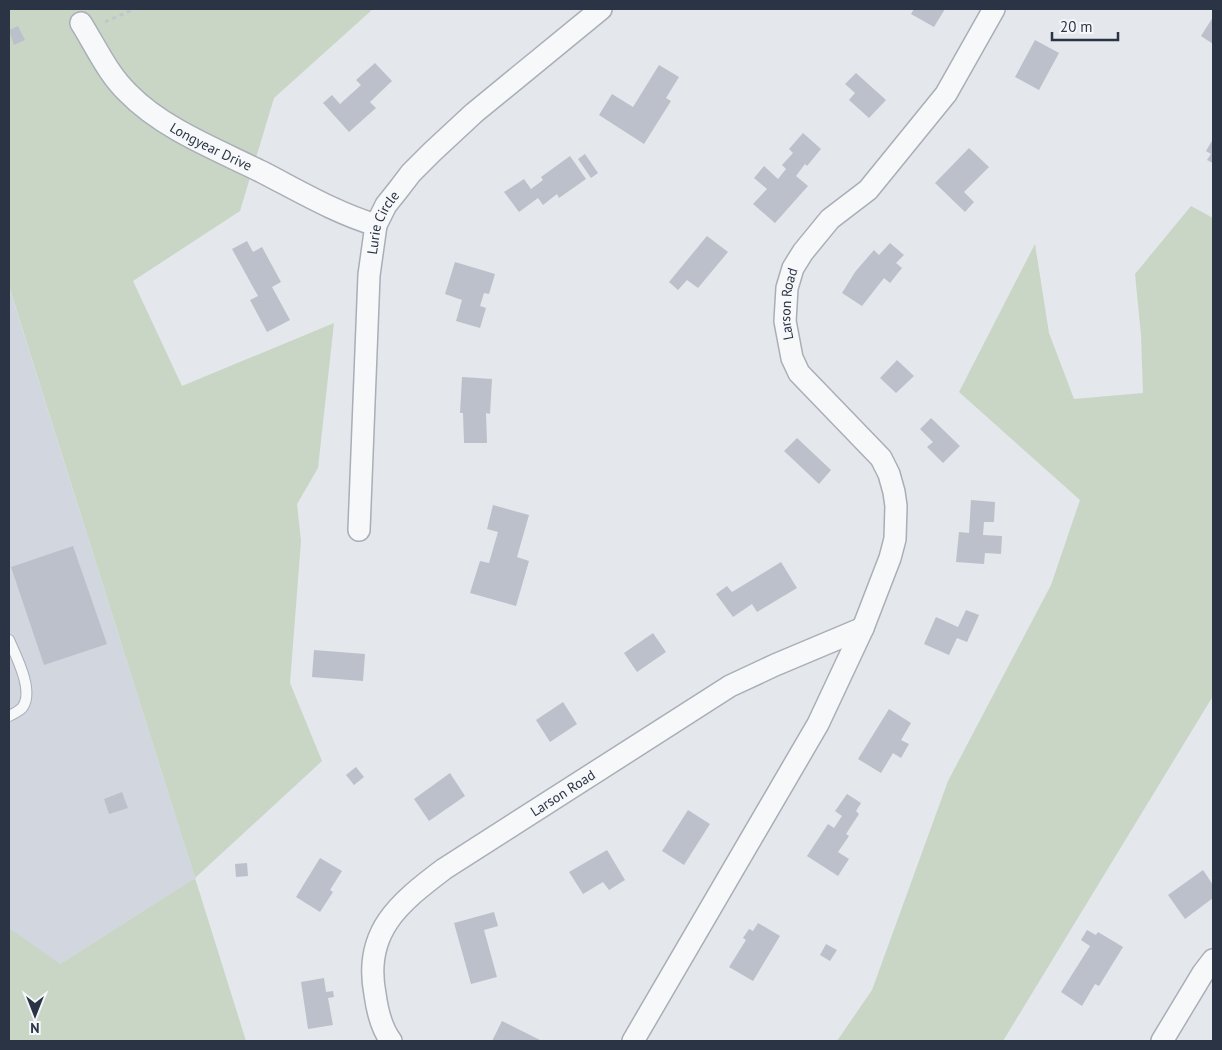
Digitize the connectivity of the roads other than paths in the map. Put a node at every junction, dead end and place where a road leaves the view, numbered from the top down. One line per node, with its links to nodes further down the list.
1 (601, 9): 4 (street, Lurie Circle)
2 (994, 9): 6 (street, Larson Road)
3 (84, 27): 4 (street, Longyear Drive)
4 (376, 225): 5 (street, Lurie Circle)
5 (360, 530)
6 (863, 628): 10 (street, Larson Road); 11 (street, Larson Road)
7 (9, 640): 8 (lane)
8 (9, 716)
9 (1213, 960): 12 (street)
10 (391, 1041)
11 (633, 1041)
12 (1162, 1041)

